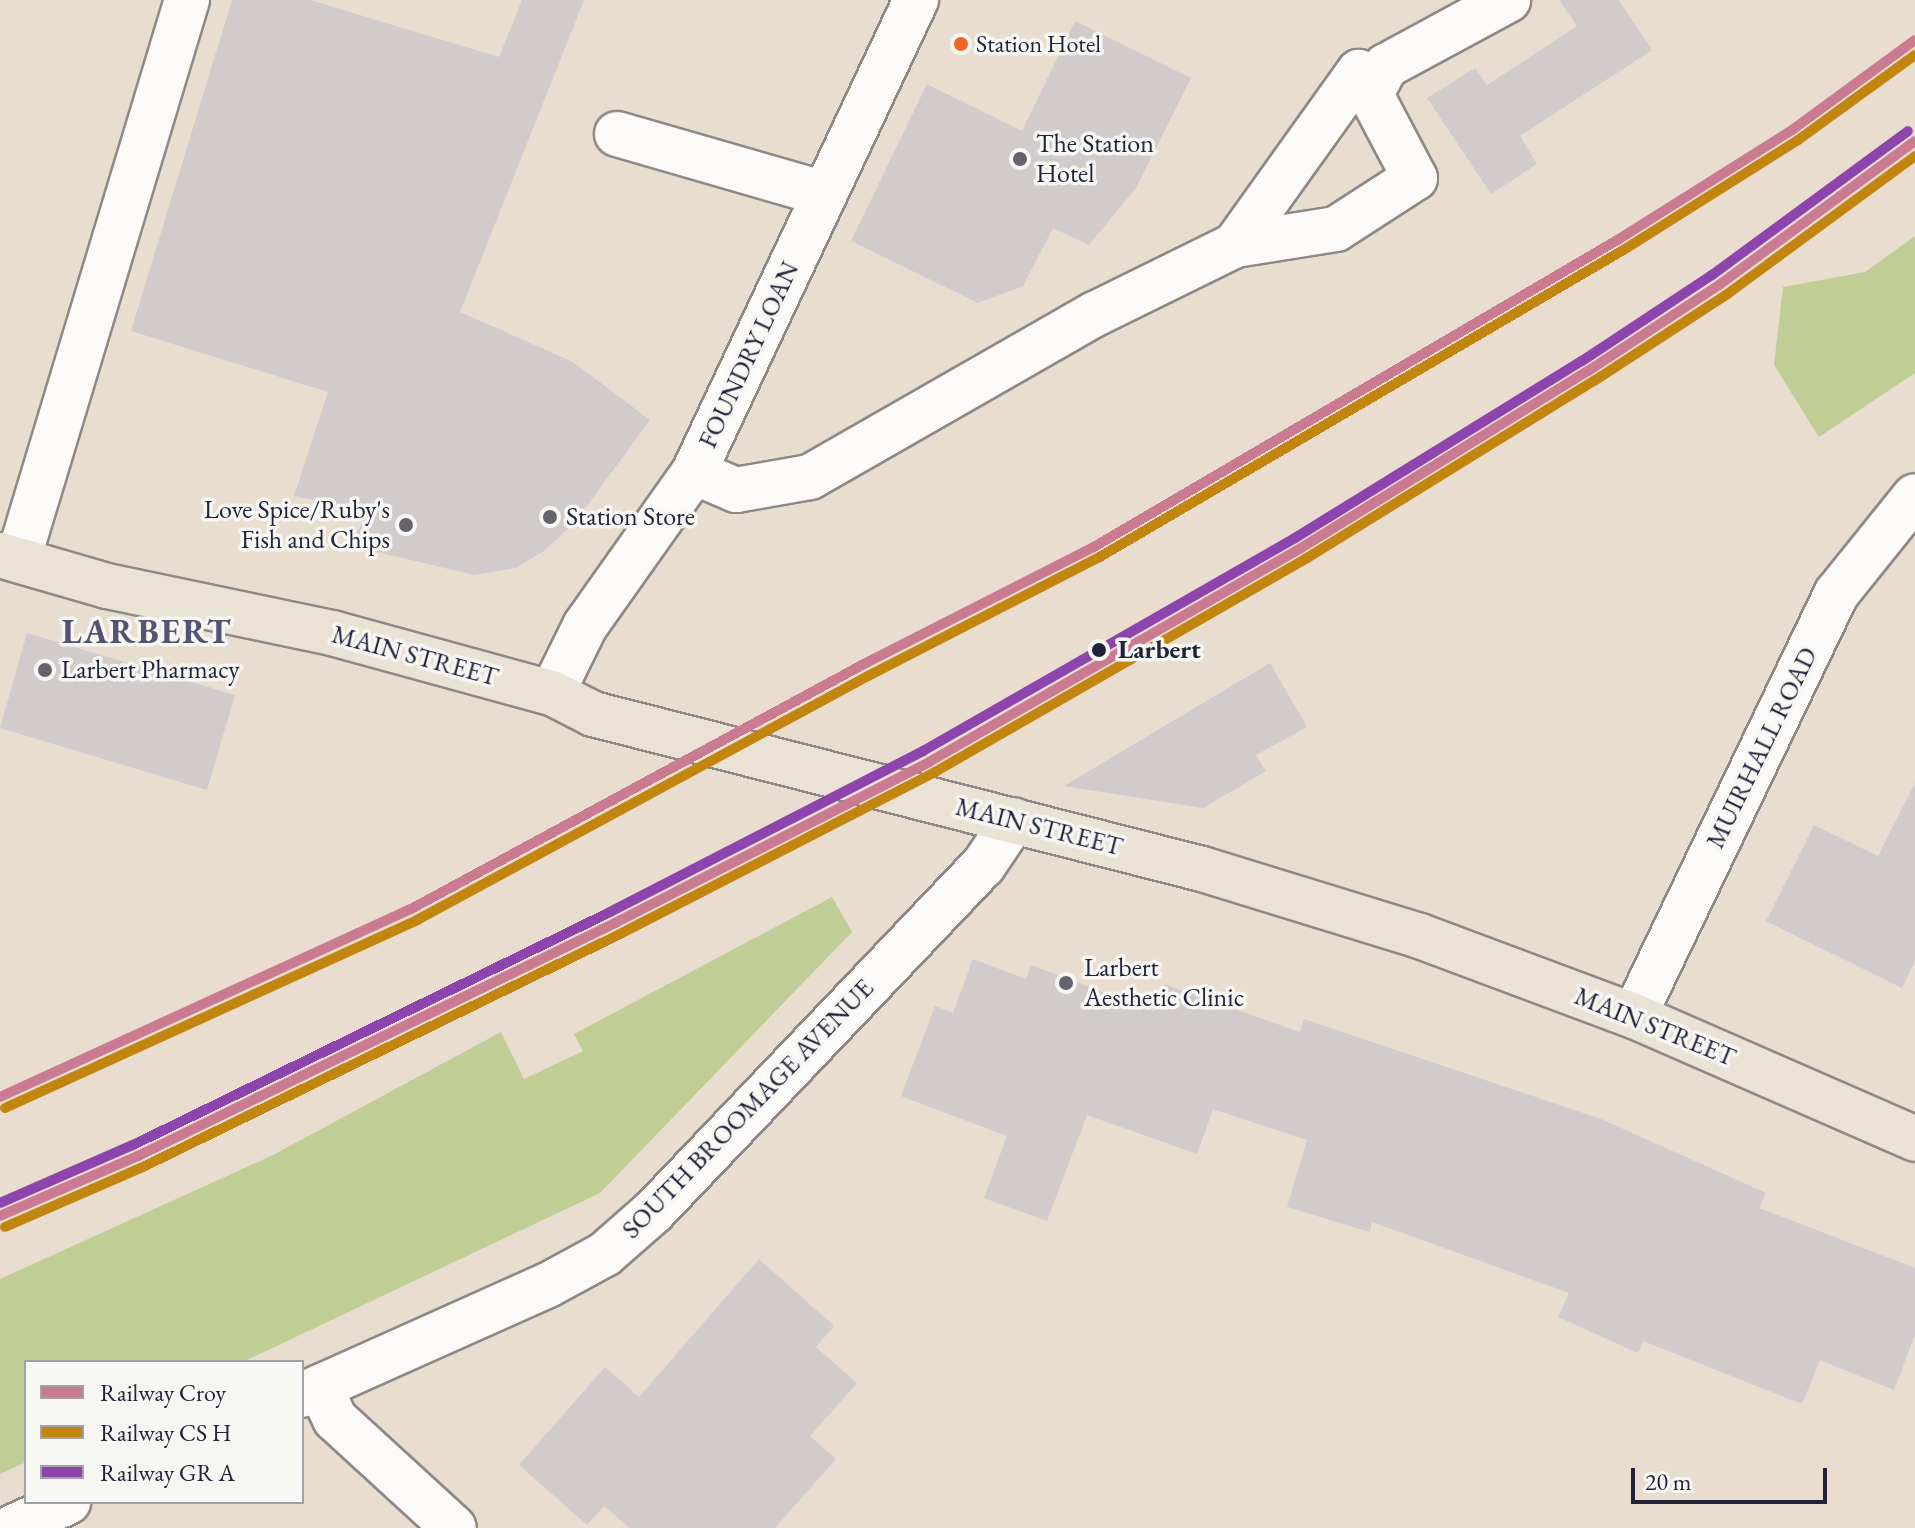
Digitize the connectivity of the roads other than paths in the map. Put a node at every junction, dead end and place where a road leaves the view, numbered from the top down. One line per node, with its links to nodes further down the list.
1 (187, 0): 10 (street)
2 (916, 0): 6 (street, FOUNDRY LOAN)
3 (1508, 0): 4 (street)
4 (1371, 94): 7 (street); 7 (street)
5 (617, 134): 6 (street)
6 (825, 194): 8 (street, FOUNDRY LOAN)
7 (1235, 245): 8 (street)
8 (694, 472): 11 (street, FOUNDRY LOAN)
9 (1915, 496): 13 (street, MUIRHALL ROAD)
10 (9, 558): 11 (main road, MAIN STREET)
11 (552, 693): 12 (main road, MAIN STREET)
12 (996, 816): 13 (main road, MAIN STREET); 15 (street, SOUTH BROOMAGE AVENUE)
13 (1634, 1016): 14 (main road, MAIN STREET)
14 (1915, 1139)
15 (311, 1391): 18 (street)
16 (64, 1504): 17 (street)
17 (11, 1528)
18 (454, 1528)

